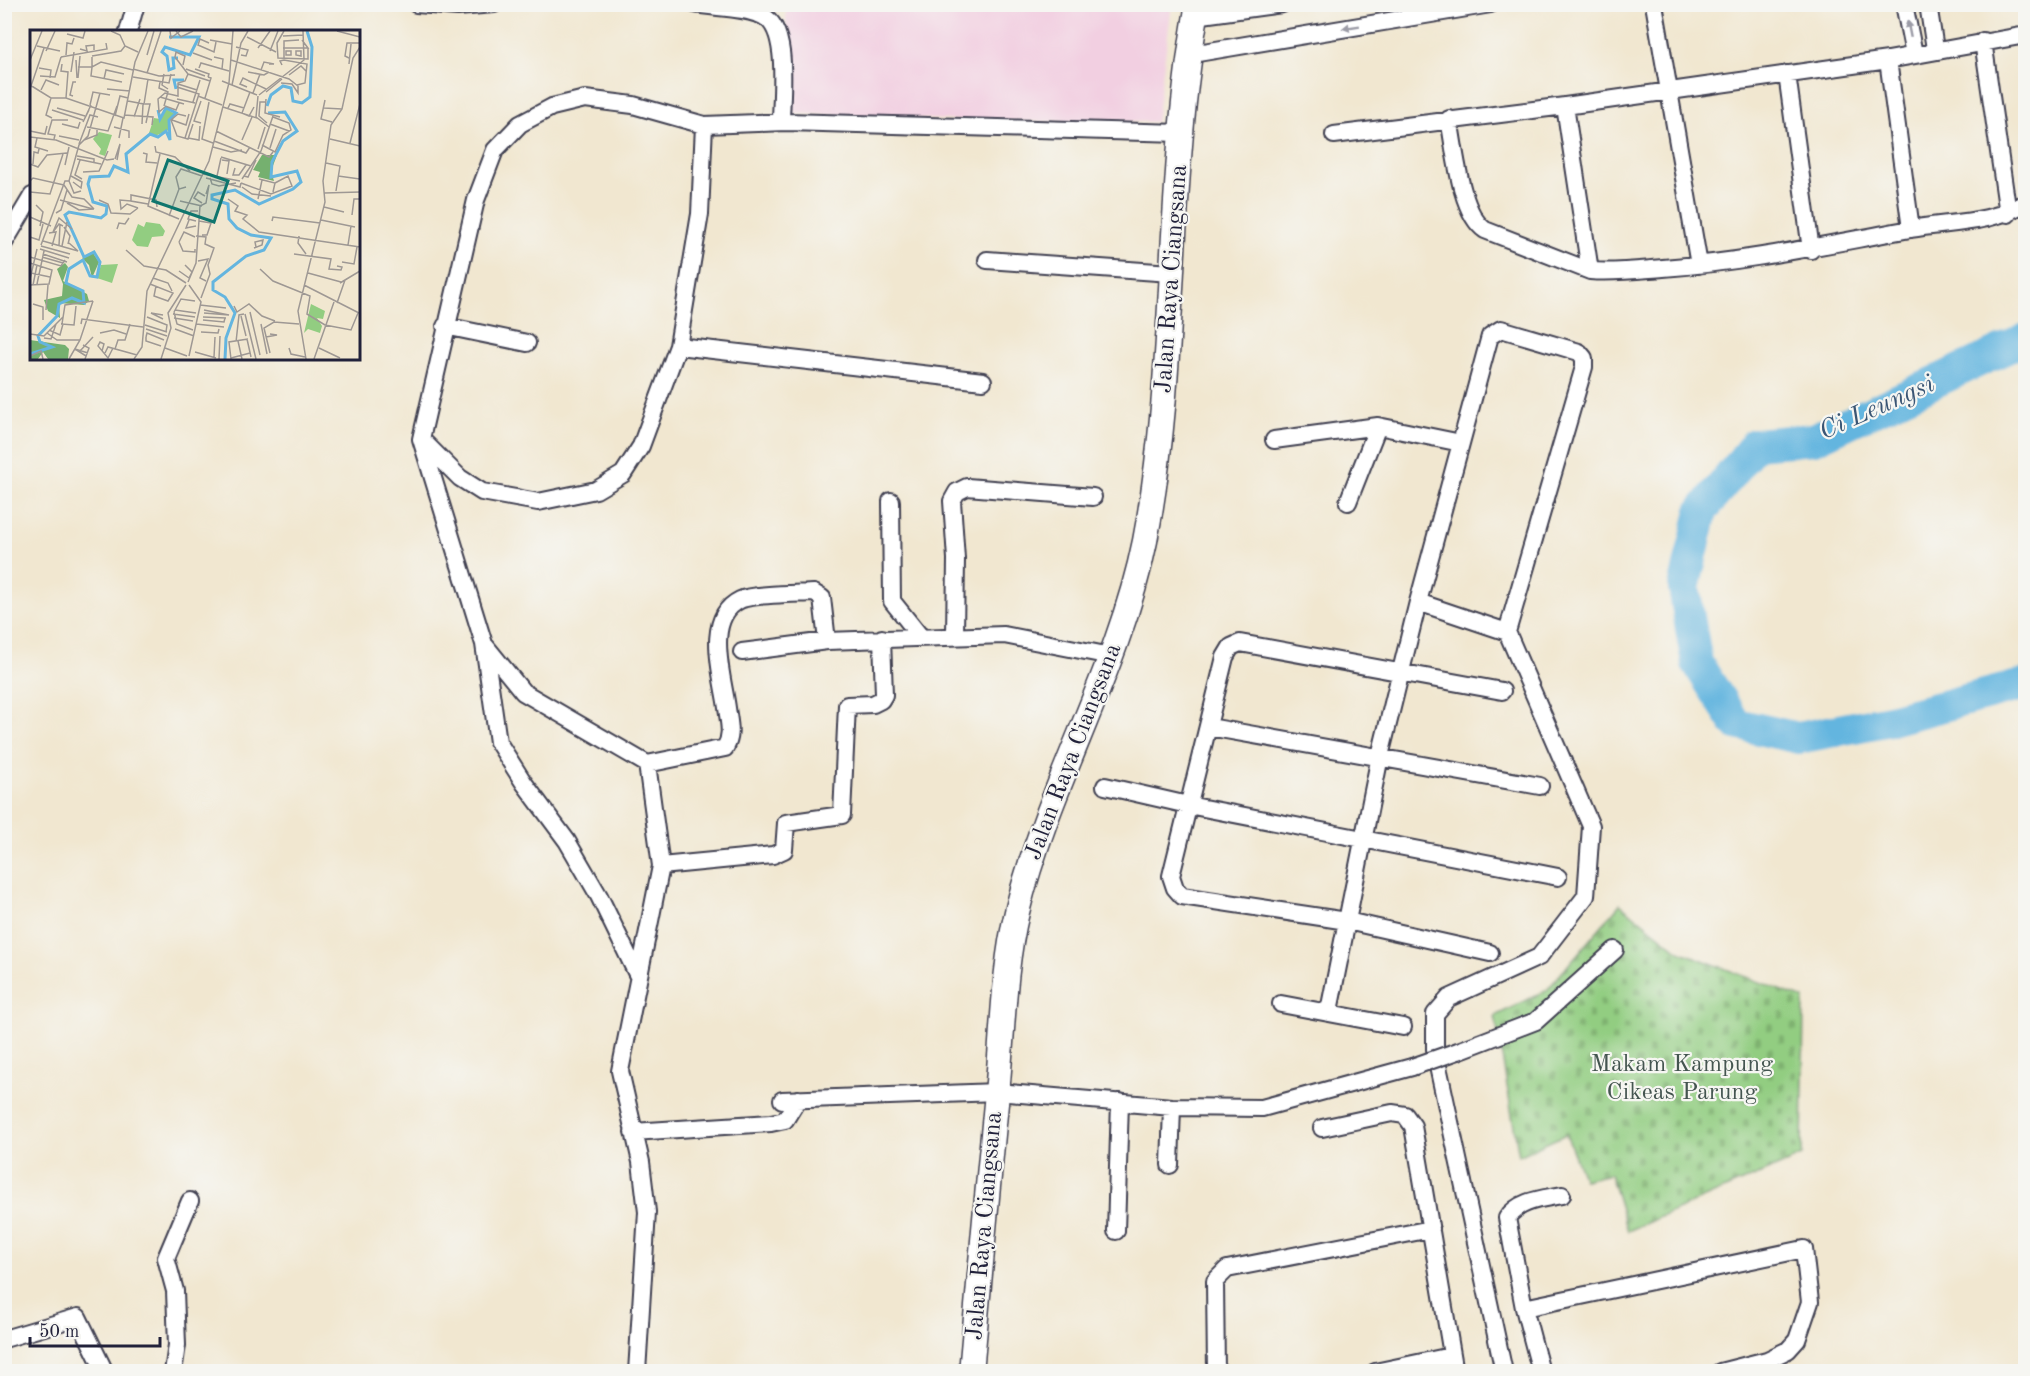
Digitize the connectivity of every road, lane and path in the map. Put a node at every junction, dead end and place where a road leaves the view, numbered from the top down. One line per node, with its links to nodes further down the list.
1 (136, 4): 11 (street)
2 (416, 4): 3 (street)
3 (494, 4)
4 (694, 4): 22 (street)
5 (1282, 4): 10 (street)
6 (1491, 4): 15 (street, one-way to 15)
7 (1654, 4): 19 (street)
8 (1904, 4): 16 (street, one-way to 8)
9 (1928, 4): 14 (street)
10 (1197, 10): 15 (main road, Jalan Raya Ciangsana)
11 (129, 30)
12 (2025, 35): 13 (street)
13 (1983, 41): 14 (street); 28 (street)
14 (1935, 49): 16 (street)
15 (1192, 54): 24 (main road, Jalan Raya Ciangsana)
16 (1914, 54): 17 (street)
17 (1888, 60): 18 (street); 29 (street)
18 (1787, 74): 19 (street); 31 (street)
19 (1669, 90): 20 (street); 33 (street)
20 (1565, 106): 21 (street); 34 (street)
21 (1449, 119): 25 (street); 34 (street)
22 (781, 122): 23 (street); 24 (street)
23 (704, 125): 36 (street); 38 (street)
24 (1181, 133): 35 (main road, Jalan Raya Ciangsana)
25 (1334, 135)
26 (30, 199): 30 (street)
27 (2025, 202): 28 (street)
28 (2008, 214): 29 (street)
29 (1911, 229): 31 (street)
30 (4, 243)
31 (1811, 250): 33 (street)
32 (987, 261): 35 (street)
33 (1700, 266): 34 (street)
34 (1590, 271)
35 (1171, 273): 55 (main road, Jalan Raya Ciangsana)
36 (445, 326): 37 (street); 41 (street)
37 (527, 343)
38 (678, 346): 39 (street); 41 (street)
39 (983, 381)
40 (1378, 426): 42 (street); 43 (street); 46 (street)
41 (421, 439): 53 (street)
42 (1274, 440)
43 (1461, 443): 47 (street); 48 (street)
44 (1094, 497): 49 (street)
45 (891, 501): 50 (street)
46 (1348, 502)
47 (1418, 602): 48 (street); 56 (street)
48 (1507, 632): 94 (street)
49 (955, 635): 50 (street); 55 (street)
50 (920, 636): 51 (street)
51 (882, 638): 52 (street); 65 (street)
52 (827, 641): 54 (street); 60 (street)
53 (484, 644): 60 (street); 70 (street)
54 (742, 652)
55 (1111, 656): 74 (main road, Jalan Raya Ciangsana)
56 (1399, 671): 57 (street); 58 (street); 59 (street)
57 (1502, 691)
58 (1209, 727): 59 (street); 63 (street)
59 (1380, 756): 62 (street); 64 (street)
60 (647, 764): 65 (street)
61 (1105, 786): 63 (street)
62 (1540, 786)
63 (1188, 805): 64 (street); 67 (street)
64 (1364, 839): 66 (street); 67 (street)
65 (661, 866): 70 (street)
66 (1558, 878)
67 (1347, 921): 69 (street); 72 (street)
68 (1615, 950): 76 (street, bridge)
69 (1490, 954)
70 (638, 976): 78 (street)
71 (1281, 1004): 72 (street)
72 (1329, 1011): 73 (street)
73 (1402, 1027)
74 (997, 1092): 75 (street); 78 (street); 91 (main road, Jalan Raya Ciangsana)
75 (1120, 1102): 76 (street); 83 (street)
76 (1172, 1107): 79 (street)
77 (1322, 1128): 82 (street)
78 (633, 1132): 90 (street)
79 (1170, 1165)
80 (1562, 1195): 84 (street)
81 (190, 1202): 89 (street)
82 (1431, 1229): 86 (street); 92 (street)
83 (1116, 1231)
84 (1524, 1308): 87 (street); 95 (street)
85 (4, 1339): 88 (street)
86 (1453, 1364): 93 (street)
87 (1769, 1366): 96 (street)
88 (105, 1371)
89 (174, 1371)
90 (637, 1371)
91 (971, 1371)
92 (1216, 1371)
93 (1375, 1371)
94 (1504, 1371)
95 (1541, 1371)
96 (1720, 1371)

